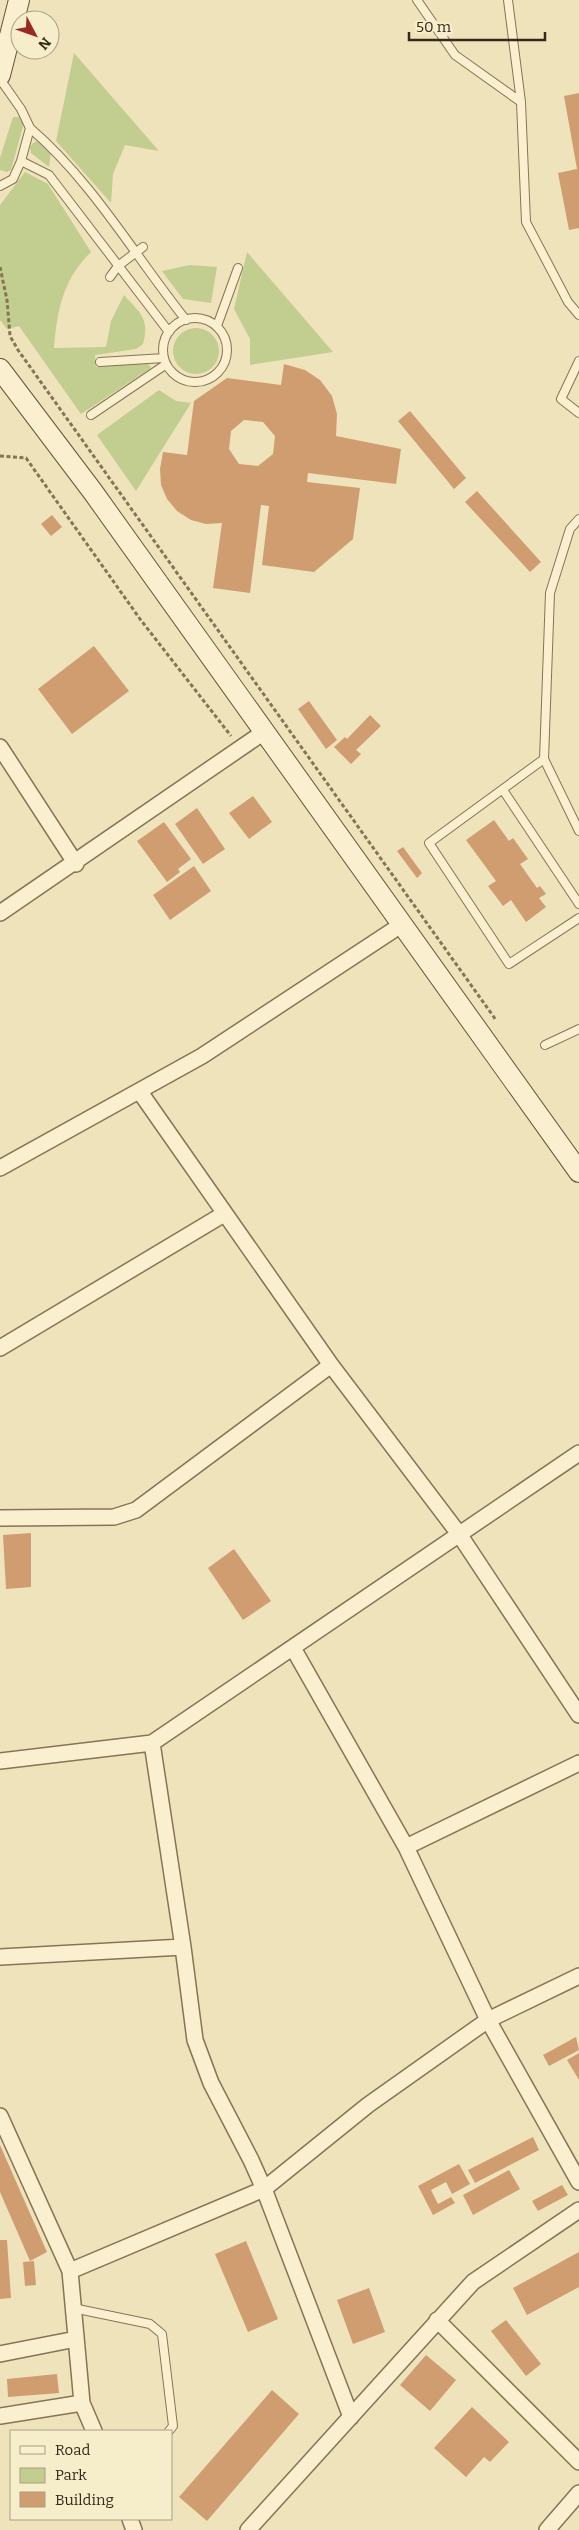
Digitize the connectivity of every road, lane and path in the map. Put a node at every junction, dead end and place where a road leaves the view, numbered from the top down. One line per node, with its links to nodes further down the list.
1 (19, 0): 4 (street)
2 (417, 0): 6 (lane)
3 (508, 0): 6 (lane)
4 (0, 75)
5 (0, 80): 7 (lane)
6 (521, 102): 16 (lane)
7 (30, 128): 8 (lane); 11 (lane)
8 (21, 161): 9 (lane); 12 (lane)
9 (0, 186)
10 (143, 247): 11 (lane)
11 (136, 254): 12 (lane); 17 (lane)
12 (118, 266): 15 (lane); 19 (lane)
13 (0, 267): 39 (path)
14 (238, 268): 18 (lane)
15 (110, 277)
16 (579, 315)
17 (186, 320): 18 (lane); 19 (lane)
18 (217, 326): 22 (lane)
19 (167, 329): 22 (lane)
20 (579, 361): 24 (lane)
21 (100, 362): 22 (lane)
22 (165, 362): 25 (lane)
23 (0, 368): 28 (street)
24 (579, 413)
25 (91, 415)
26 (0, 456): 30 (path)
27 (579, 519): 31 (lane)
28 (264, 732): 30 (street); 38 (street)
29 (0, 747): 34 (street)
30 (241, 748): 34 (street)
31 (544, 759): 32 (lane); 33 (lane)
32 (503, 790): 35 (lane); 37 (lane)
33 (579, 831)
34 (76, 864): 36 (street)
35 (579, 904)
36 (0, 914)
37 (579, 918)
38 (401, 924): 42 (street); 44 (street)
39 (499, 1025)
40 (579, 1029): 41 (lane)
41 (545, 1045)
42 (140, 1092): 43 (street); 45 (street)
43 (0, 1168)
44 (579, 1172)
45 (224, 1214): 46 (street); 47 (street)
46 (0, 1348)
47 (331, 1364): 49 (street); 50 (street)
48 (579, 1453): 50 (street)
49 (0, 1518)
50 (459, 1534): 51 (street); 52 (street)
51 (293, 1648): 53 (street); 56 (street)
52 (579, 1715)
53 (152, 1743): 54 (street); 57 (street)
54 (0, 1761)
55 (579, 1763): 56 (street)
56 (406, 1847): 60 (street)
57 (183, 1947): 58 (street); 63 (street)
58 (0, 1957)
59 (579, 1976): 60 (street)
60 (488, 2020): 62 (street); 63 (street)
61 (0, 2116): 65 (street)
62 (579, 2182)
63 (264, 2189): 65 (street); 72 (street)
64 (579, 2210): 67 (street)
65 (70, 2271): 66 (street)
66 (73, 2308): 68 (street); 74 (lane)
67 (437, 2320): 72 (street); 75 (street)
68 (76, 2339): 69 (street); 70 (street)
69 (0, 2354)
70 (82, 2403): 71 (street); 73 (street)
71 (0, 2416)
72 (351, 2417): 77 (street)
73 (94, 2430)
74 (170, 2430)
75 (579, 2462)
76 (579, 2493): 78 (street)
77 (248, 2530)
78 (548, 2530)

